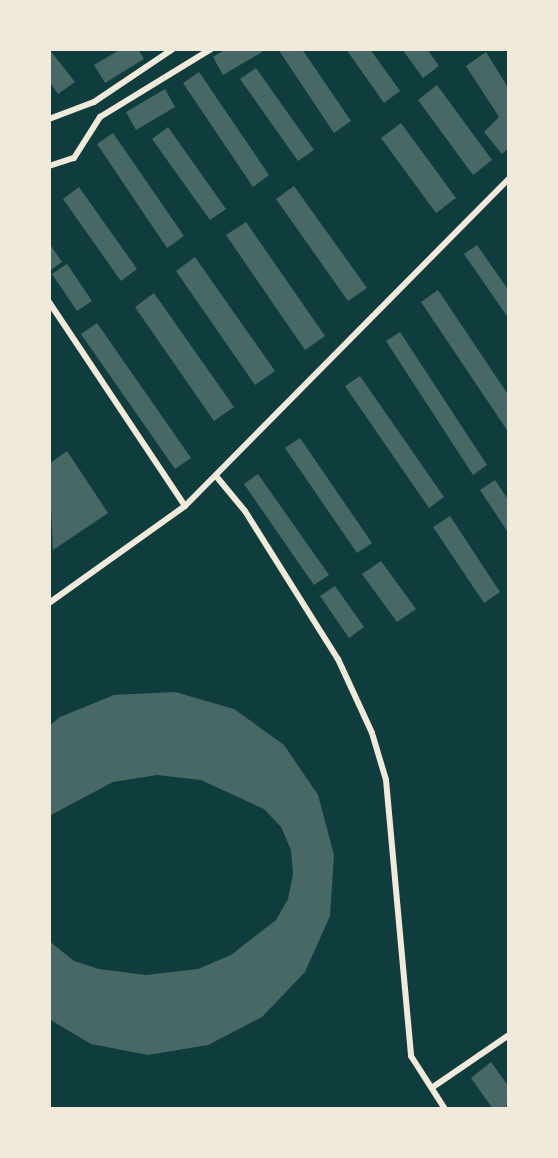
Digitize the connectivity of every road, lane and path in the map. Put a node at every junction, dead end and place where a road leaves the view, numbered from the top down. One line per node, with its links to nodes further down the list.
1 (173, 49): 3 (street)
2 (211, 49): 4 (street)
3 (49, 119)
4 (49, 166)
5 (509, 179): 7 (street)
6 (49, 302): 8 (street)
7 (216, 476): 8 (street); 11 (street)
8 (185, 506): 9 (street)
9 (49, 603)
10 (509, 1035): 11 (street)
11 (433, 1087): 12 (street)
12 (445, 1109)

